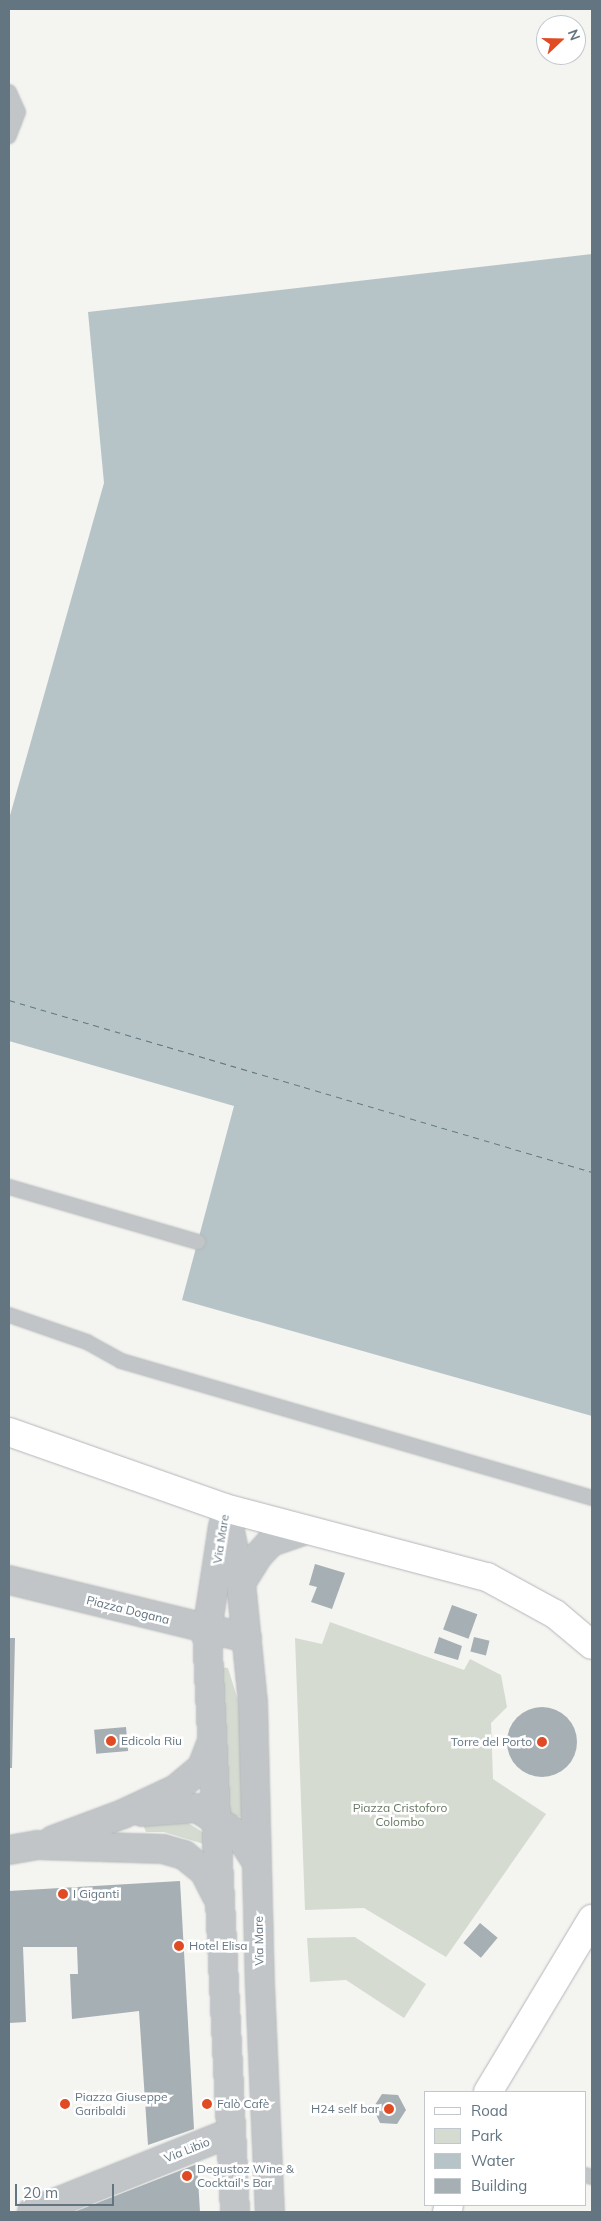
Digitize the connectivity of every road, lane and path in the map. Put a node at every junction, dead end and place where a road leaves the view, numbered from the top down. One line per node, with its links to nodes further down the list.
1 (9, 92): 2 (lane)
2 (14, 108): 3 (lane)
3 (9, 136)
4 (9, 1187): 5 (lane)
5 (198, 1242)
6 (9, 1315): 8 (lane)
7 (9, 1432): 9 (main road)
8 (592, 1498)
9 (225, 1508): 10 (main road); 12 (street, Via Mare); 13 (street, Via Mare)
10 (306, 1530): 12 (street); 15 (main road)
11 (9, 1580): 13 (street, Piazza Dogana)
12 (241, 1583): 14 (street, Via Mare)
13 (207, 1631): 14 (street, Piazza Dogana); 16 (street, Via Mare)
14 (247, 1638): 21 (street, Via Mare)
15 (592, 1645)
16 (211, 1742): 17 (street); 18 (street, Via Mare)
17 (123, 1814): 18 (street); 19 (street)
18 (214, 1816): 21 (street); 22 (street, Via Mare)
19 (38, 1845): 20 (street); 22 (street)
20 (9, 1850)
21 (257, 1863): 28 (street, Via Mare)
22 (218, 1898): 25 (street, Via Mare)
23 (592, 1919): 24 (main road)
24 (489, 2091)
25 (230, 2133): 26 (street, Via Libio); 27 (street, Via Mare)
26 (32, 2212)
27 (235, 2212)
28 (270, 2212)

